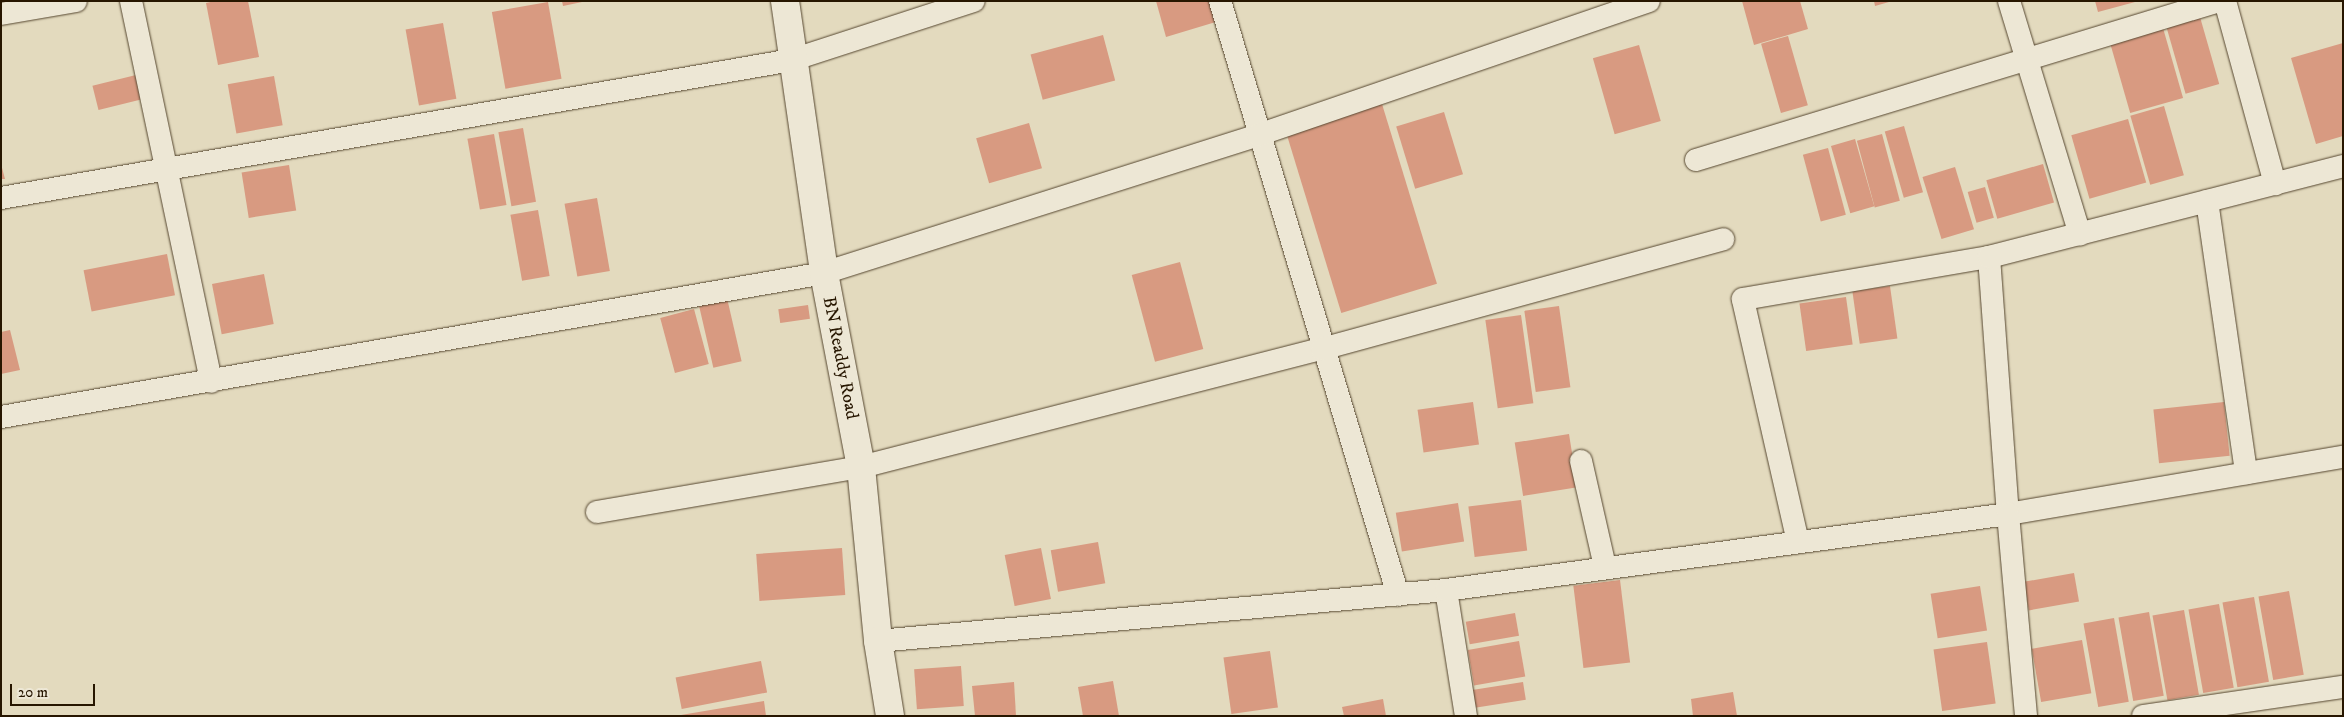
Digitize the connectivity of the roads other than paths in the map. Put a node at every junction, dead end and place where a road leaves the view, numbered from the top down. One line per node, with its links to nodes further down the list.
1 (76, 1): 10 (street)
2 (131, 1): 16 (street)
3 (785, 1): 12 (street, BN Readdy Road)
4 (974, 1): 12 (street)
5 (1220, 1): 13 (street)
6 (1649, 1): 13 (street)
7 (2009, 1): 11 (street)
8 (2219, 1): 11 (street)
9 (2225, 1): 17 (street)
10 (1, 14)
11 (2028, 59): 14 (street); 20 (street)
12 (792, 60): 16 (street); 23 (street, BN Readdy Road)
13 (1258, 135): 23 (street); 24 (street)
14 (1696, 160)
15 (2343, 166): 17 (street)
16 (165, 172): 18 (street); 25 (street)
17 (2275, 184): 19 (street)
18 (1, 198)
19 (2207, 201): 20 (street); 30 (street)
20 (2080, 234): 22 (street)
21 (1723, 239): 24 (street)
22 (1989, 257): 32 (street); 33 (street)
23 (824, 273): 25 (street); 29 (street, BN Readdy Road)
24 (1322, 349): 29 (street); 36 (street)
25 (211, 382): 26 (street)
26 (1, 417)
27 (2343, 456): 30 (street)
28 (1581, 461): 34 (street)
29 (861, 467): 31 (street); 37 (street, BN Readdy Road)
30 (2246, 473): 32 (street)
31 (597, 512)
32 (2008, 514): 33 (street); 41 (street)
33 (1798, 542): 34 (street)
34 (1604, 567): 35 (street)
35 (1446, 590): 36 (street); 40 (street)
36 (1398, 595): 37 (street)
37 (878, 641): 39 (street, BN Readdy Road)
38 (2343, 687): 42 (street)
39 (890, 716)
40 (1466, 716)
41 (2026, 716)
42 (2143, 716)

